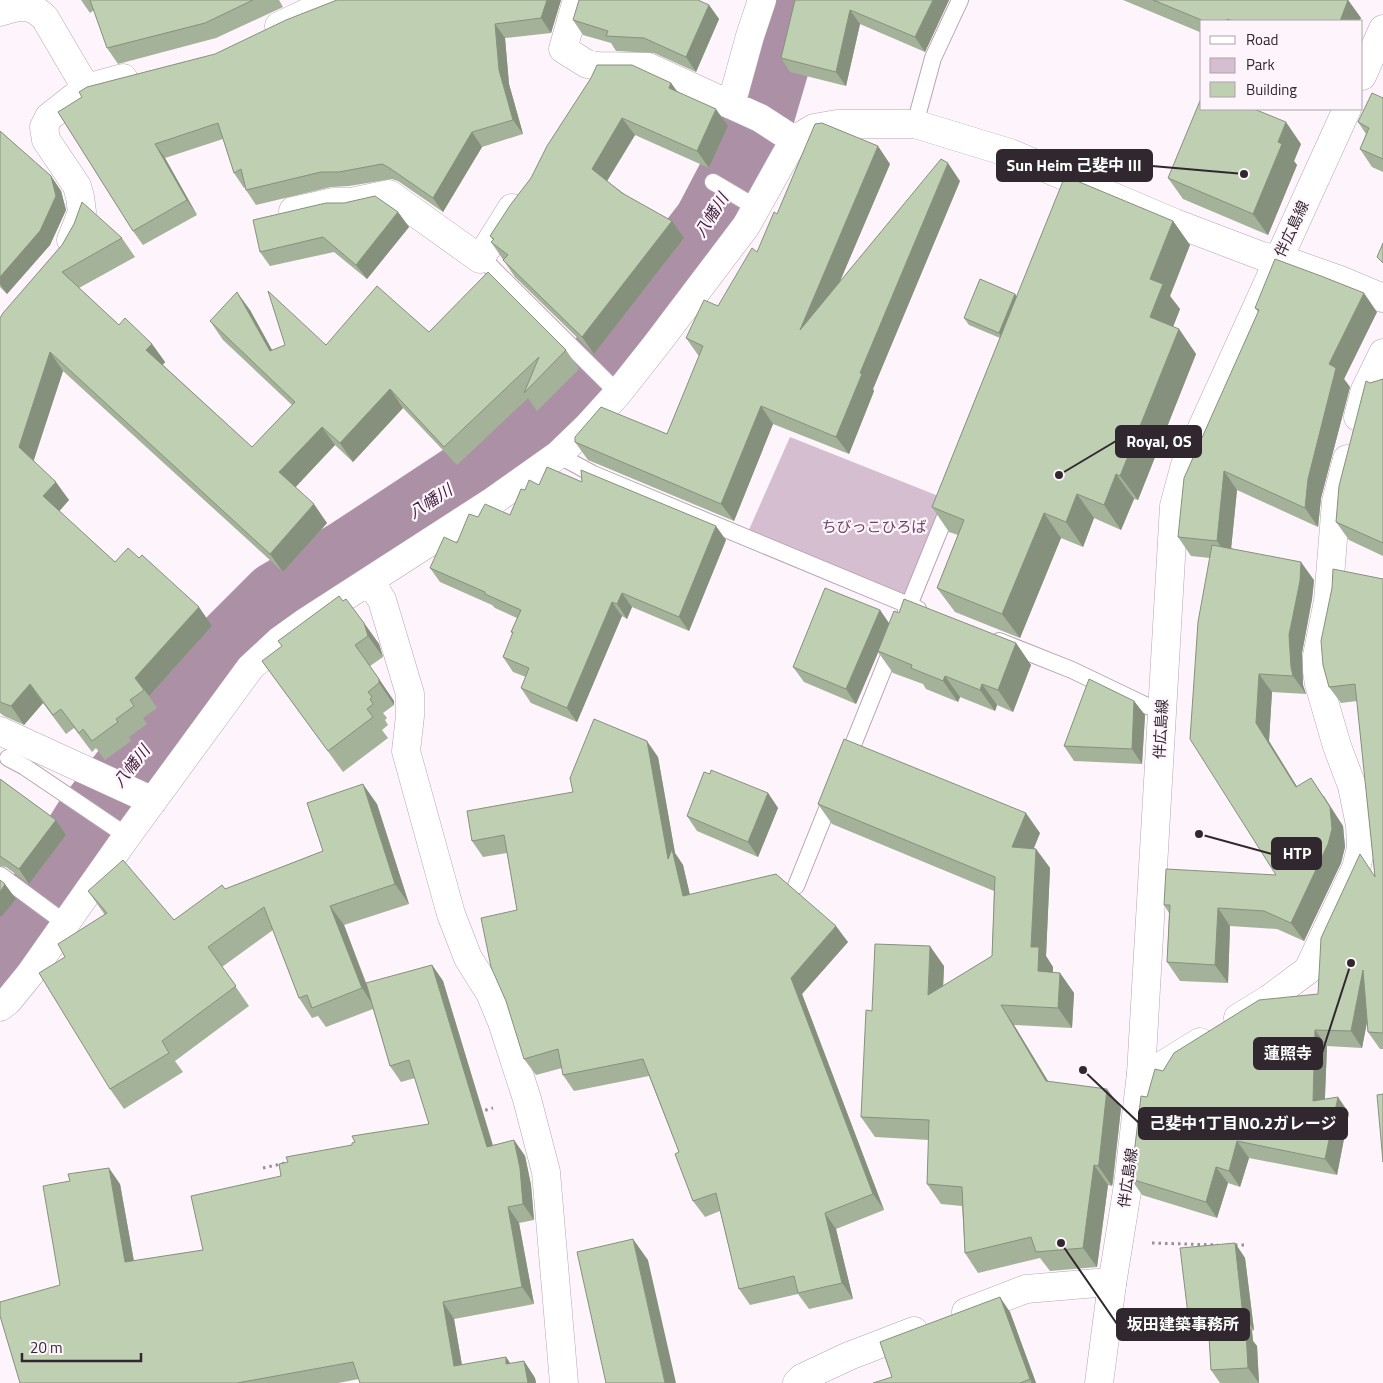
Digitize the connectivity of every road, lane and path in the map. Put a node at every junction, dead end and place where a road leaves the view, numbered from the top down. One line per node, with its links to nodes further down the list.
1 (337, 0): 7 (street)
2 (578, 0): 11 (street)
3 (762, 0): 11 (street)
4 (960, 0): 13 (lane)
5 (0, 12): 10 (street)
6 (1383, 29): 9 (street)
7 (255, 37)
8 (144, 73): 10 (street)
9 (1363, 74)
10 (86, 88): 21 (street)
11 (736, 107): 14 (street)
12 (1347, 110): 20 (street, 伴広島線)
13 (915, 124): 14 (street); 20 (street)
14 (783, 134): 17 (street)
15 (713, 182): 17 (lane)
16 (527, 185): 19 (street)
17 (757, 208): 24 (street)
18 (268, 217): 19 (street)
19 (480, 259): 24 (lane)
20 (1278, 260): 22 (street); 31 (street, 伴広島線)
21 (57, 261)
22 (1383, 298)
23 (1383, 353): 40 (street)
24 (618, 394): 25 (street)
25 (558, 455): 27 (street); 28 (lane)
26 (957, 486): 28 (lane)
27 (369, 580): 34 (street); 41 (street)
28 (909, 605): 29 (lane); 37 (lane)
29 (936, 616)
30 (982, 634): 31 (lane)
31 (1162, 711): 40 (street, 伴広島線)
32 (0, 731): 34 (street)
33 (8, 758): 35 (lane)
34 (153, 801): 35 (street)
35 (127, 836): 38 (street)
36 (0, 875): 38 (lane)
37 (796, 886)
38 (65, 923): 39 (street)
39 (0, 1007)
40 (1141, 1074): 45 (street, 伴広島線)
41 (527, 1099): 42 (path); 50 (street)
42 (470, 1114)
43 (290, 1162): 44 (path)
44 (263, 1168)
45 (1118, 1243): 46 (path); 49 (street, 伴広島線)
46 (1224, 1245)
47 (1234, 1245): 48 (path)
48 (1246, 1245)
49 (1112, 1284): 51 (street); 52 (street, 伴広島線)
50 (564, 1383)
51 (798, 1383)
52 (1099, 1383)

